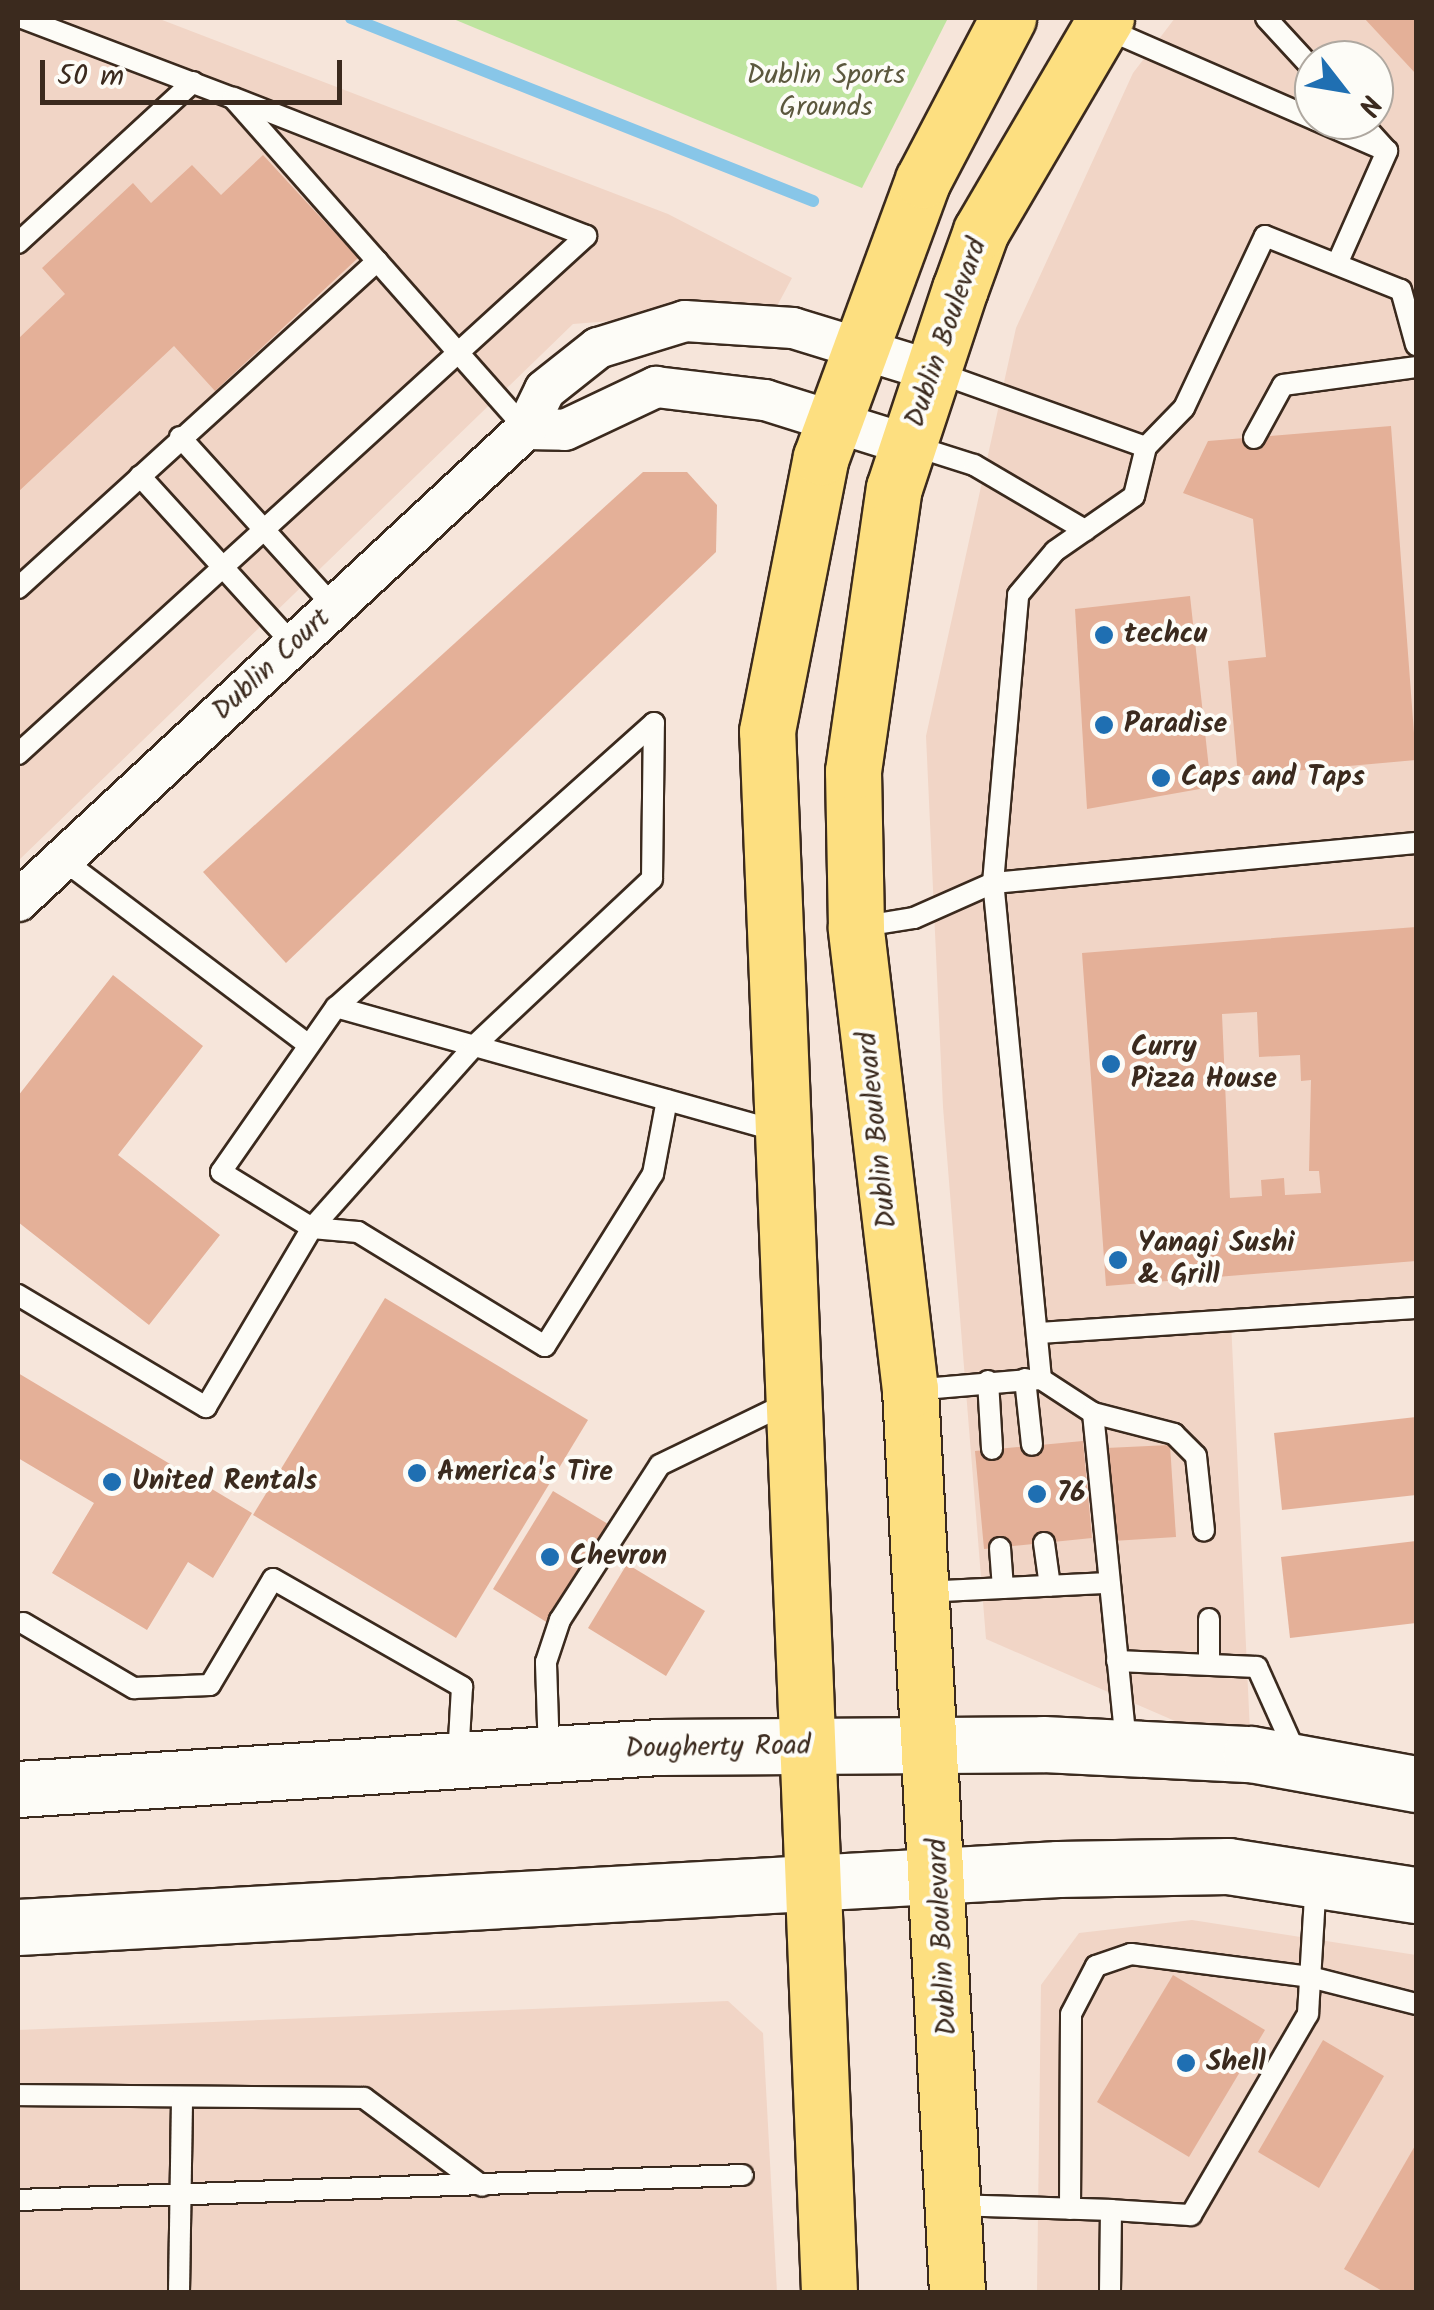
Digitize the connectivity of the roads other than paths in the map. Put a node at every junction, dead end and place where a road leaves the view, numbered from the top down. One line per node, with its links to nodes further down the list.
1 (22, 18): 6 (lane)
2 (1008, 18): 16 (main road)
3 (1266, 18): 5 (lane)
4 (1103, 22): 8 (lane); 19 (main road, Dublin Boulevard)
5 (1294, 48)
6 (192, 82): 7 (lane); 12 (lane)
7 (233, 98): 13 (lane); 17 (lane)
8 (1294, 110)
9 (1361, 140): 11 (lane)
10 (1376, 140): 11 (lane)
11 (1386, 151): 14 (lane)
12 (18, 243)
13 (377, 261): 17 (lane); 22 (lane)
14 (1337, 264): 15 (lane); 25 (lane)
15 (1416, 345)
16 (858, 348): 19 (street, Dublin Court); 20 (main road); 21 (street, Dublin Court)
17 (455, 349): 21 (lane); 27 (lane)
18 (1416, 367): 23 (lane)
19 (933, 371): 24 (main road, Dublin Boulevard); 25 (lane)
20 (834, 422): 21 (street); 24 (street); 43 (main road)
21 (526, 429): 31 (street, Dublin Court)
22 (180, 438): 26 (lane); 27 (lane)
23 (1254, 438)
24 (909, 445): 28 (lane); 38 (main road, Dublin Boulevard)
25 (1146, 447): 28 (lane)
26 (140, 476): 29 (lane); 30 (lane)
27 (262, 528): 29 (lane); 31 (lane)
28 (1086, 530): 36 (lane)
29 (220, 566): 32 (lane); 33 (lane)
30 (18, 588)
31 (334, 608): 32 (street, Dublin Court)
32 (294, 645): 35 (street, Dublin Court)
33 (18, 754)
34 (1416, 843): 36 (lane)
35 (62, 860): 37 (street, Dublin Court); 40 (lane)
36 (993, 884): 38 (lane); 47 (lane)
37 (18, 899)
38 (856, 928): 50 (main road, Dublin Boulevard)
39 (336, 1007): 40 (lane); 41 (lane); 41 (lane)
40 (306, 1042): 44 (lane)
41 (474, 1046): 42 (lane); 44 (lane)
42 (667, 1100): 43 (lane); 44 (lane)
43 (783, 1133): 51 (main road)
44 (312, 1228): 45 (lane)
45 (18, 1295)
46 (1416, 1308): 47 (lane)
47 (1038, 1333): 48 (lane)
48 (1033, 1379): 49 (lane); 52 (lane); 53 (lane)
49 (988, 1381): 50 (lane); 54 (lane)
50 (910, 1390): 61 (main road, Dublin Boulevard)
51 (792, 1401): 66 (main road); 69 (lane)
52 (1092, 1412): 55 (lane); 58 (lane)
53 (1032, 1446)
54 (992, 1450)
55 (1204, 1531)
56 (1044, 1544): 59 (lane)
57 (1000, 1548): 60 (lane)
58 (1110, 1583): 59 (lane); 65 (lane)
59 (1050, 1586): 60 (lane)
60 (1003, 1588): 61 (lane)
61 (921, 1592): 67 (main road, Dublin Boulevard)
62 (1209, 1619): 64 (lane)
63 (23, 1623): 70 (lane)
64 (1210, 1658): 65 (lane); 71 (lane)
65 (1117, 1661): 68 (lane)
66 (803, 1746): 67 (main road, Dougherty Road); 69 (main road, Dougherty Road); 76 (main road)
67 (931, 1746): 68 (main road, Dougherty Road); 74 (main road, Dublin Boulevard)
68 (1126, 1748): 71 (main road, Dougherty Road)
69 (549, 1755): 70 (main road, Dougherty Road)
70 (458, 1761): 73 (main road, Dougherty Road)
71 (1299, 1763): 72 (main road, Dougherty Road)
72 (1416, 1784)
73 (18, 1789)
74 (940, 1874): 75 (main road); 76 (main road); 87 (main road, Dublin Boulevard)
75 (1316, 1878): 77 (main road); 79 (lane)
76 (811, 1880): 78 (main road); 91 (main road)
77 (1416, 1895)
78 (18, 1927)
79 (1310, 1977): 80 (lane); 88 (lane); 89 (lane)
80 (1416, 2004)
81 (18, 2095): 82 (lane)
82 (182, 2097): 84 (lane); 85 (lane)
83 (743, 2175): 84 (lane)
84 (482, 2186): 85 (lane)
85 (175, 2194): 86 (lane); 90 (lane)
86 (18, 2200)
87 (954, 2206): 88 (lane); 92 (main road, Dublin Boulevard)
88 (1070, 2209): 89 (lane)
89 (1110, 2210): 93 (lane)
90 (179, 2292)
91 (830, 2292)
92 (957, 2292)
93 (1110, 2292)

